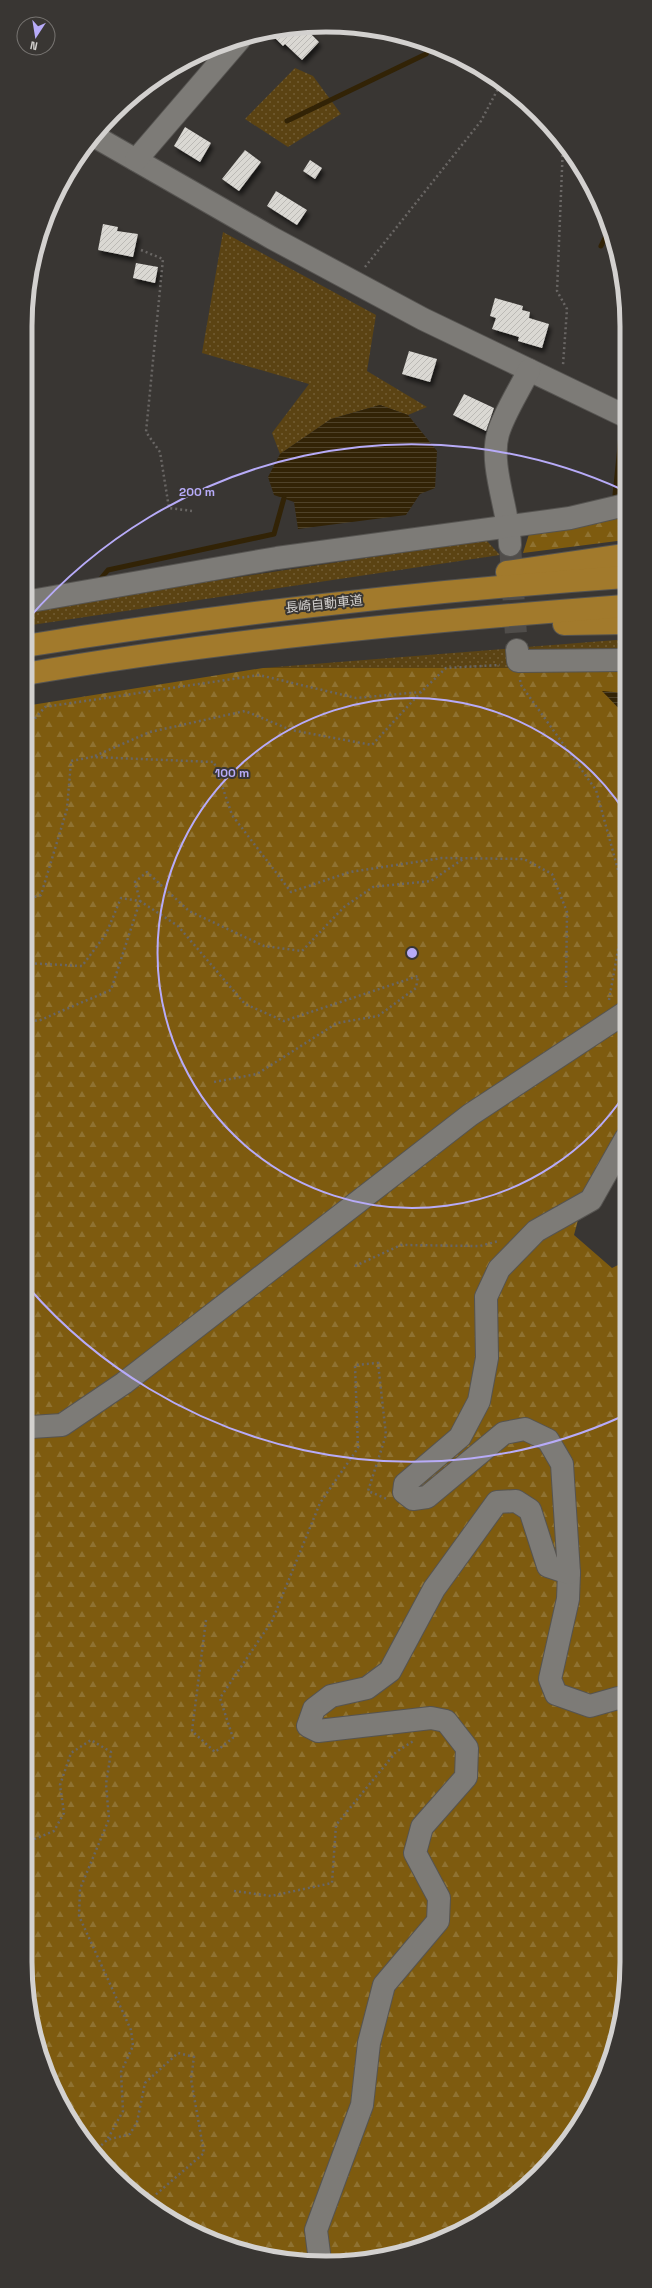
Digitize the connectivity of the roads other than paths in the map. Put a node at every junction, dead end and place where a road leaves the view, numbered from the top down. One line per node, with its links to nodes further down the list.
1 (233, 47): 3 (street)
2 (99, 139): 3 (street)
3 (136, 160): 4 (street)
4 (529, 370): 5 (street); 7 (street)
5 (620, 414)
6 (620, 506): 7 (street)
7 (510, 536): 10 (street)
8 (620, 556): 13 (highway)
9 (620, 577): 13 (highway, 長崎自動車道)
10 (32, 601)
11 (620, 606): 14 (highway)
12 (620, 623): 14 (highway)
13 (164, 624): 15 (highway, 長崎自動車道)
14 (390, 626): 18 (highway)
15 (32, 645)
16 (518, 656): 17 (street)
17 (620, 660)
18 (32, 673)
19 (620, 1016): 21 (street)
20 (620, 1149): 22 (street)
21 (32, 1427)
22 (569, 1573): 23 (street); 24 (street)
23 (620, 1699)
24 (319, 2256)

